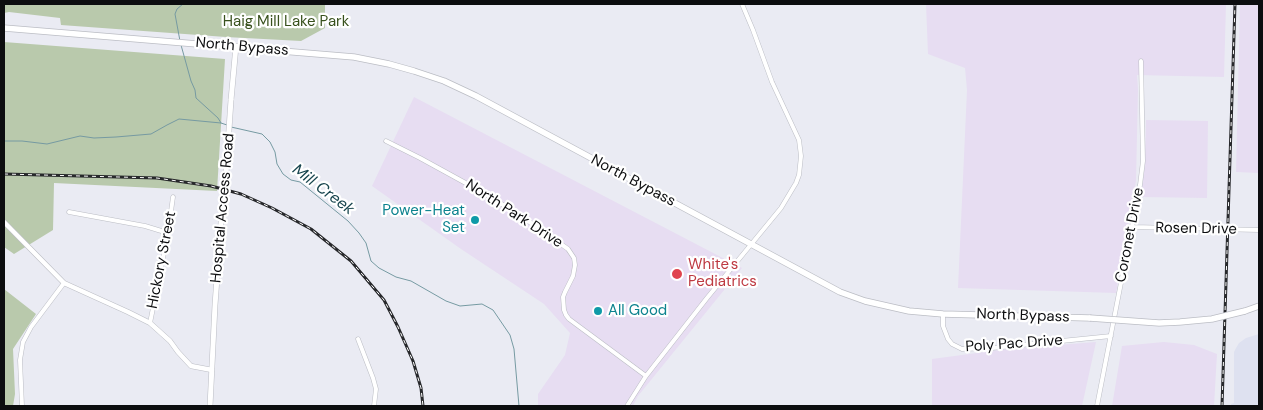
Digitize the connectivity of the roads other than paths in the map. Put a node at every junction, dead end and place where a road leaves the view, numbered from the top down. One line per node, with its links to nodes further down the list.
1 (742, 4): 12 (street)
2 (4, 28): 3 (highway, North Bypass)
3 (236, 46): 12 (highway, North Bypass); 19 (main road, Hospital Access Road, bridge)
4 (1141, 61): 9 (street, Coronet Drive)
5 (386, 141): 20 (street, North Park Drive)
6 (173, 197): 11 (street, Hickory Street)
7 (70, 212): 11 (street)
8 (4, 222): 13 (street)
9 (1133, 227): 10 (street, Rosen Drive); 17 (street, Coronet Drive)
10 (1259, 230)
11 (168, 233): 16 (street, Hickory Street)
12 (751, 244): 15 (highway, North Bypass); 20 (street)
13 (64, 283): 16 (street); 21 (street)
14 (1259, 306): 15 (highway, North Bypass, bridge)
15 (943, 314): 17 (street, Poly Pac Drive)
16 (150, 323): 19 (street)
17 (1111, 336): 25 (street, Coronet Drive)
18 (358, 339): 23 (street)
19 (212, 370): 22 (main road, Hospital Access Road)
20 (646, 376): 24 (street)
21 (22, 406)
22 (210, 406)
23 (374, 406)
24 (627, 406)
25 (1097, 406)

